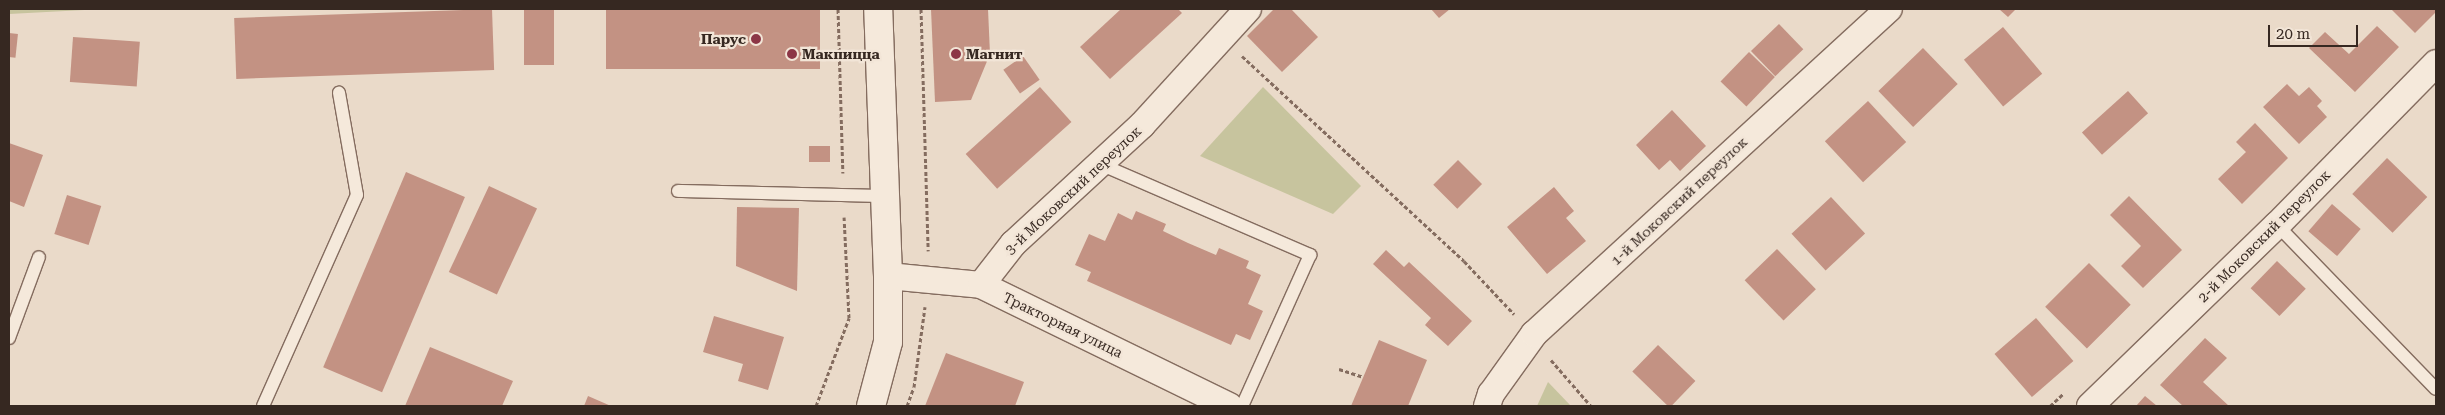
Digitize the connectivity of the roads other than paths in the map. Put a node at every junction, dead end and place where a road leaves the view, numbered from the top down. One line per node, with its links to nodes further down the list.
1 (878, 9): 8 (street)
2 (1248, 9): 6 (street, 3-й Моковский переулок)
3 (1889, 9): 19 (street, 1-й Моковский переулок)
4 (2436, 63): 9 (street, 2-й Моковский переулок)
5 (339, 93): 15 (lane)
6 (1102, 165): 12 (street, 3-й Моковский переулок); 18 (lane)
7 (678, 191): 8 (lane)
8 (885, 196): 11 (street)
9 (2277, 225): 14 (lane); 20 (street, 2-й Моковский переулок)
10 (39, 257): 13 (lane)
11 (888, 276): 12 (street, Тракторная улица); 16 (street)
12 (981, 285): 17 (street, Тракторная улица)
13 (9, 338)
14 (2436, 389)
15 (263, 406)
16 (871, 406)
17 (1229, 406)
18 (1242, 406)
19 (1487, 406)
20 (2090, 406)

